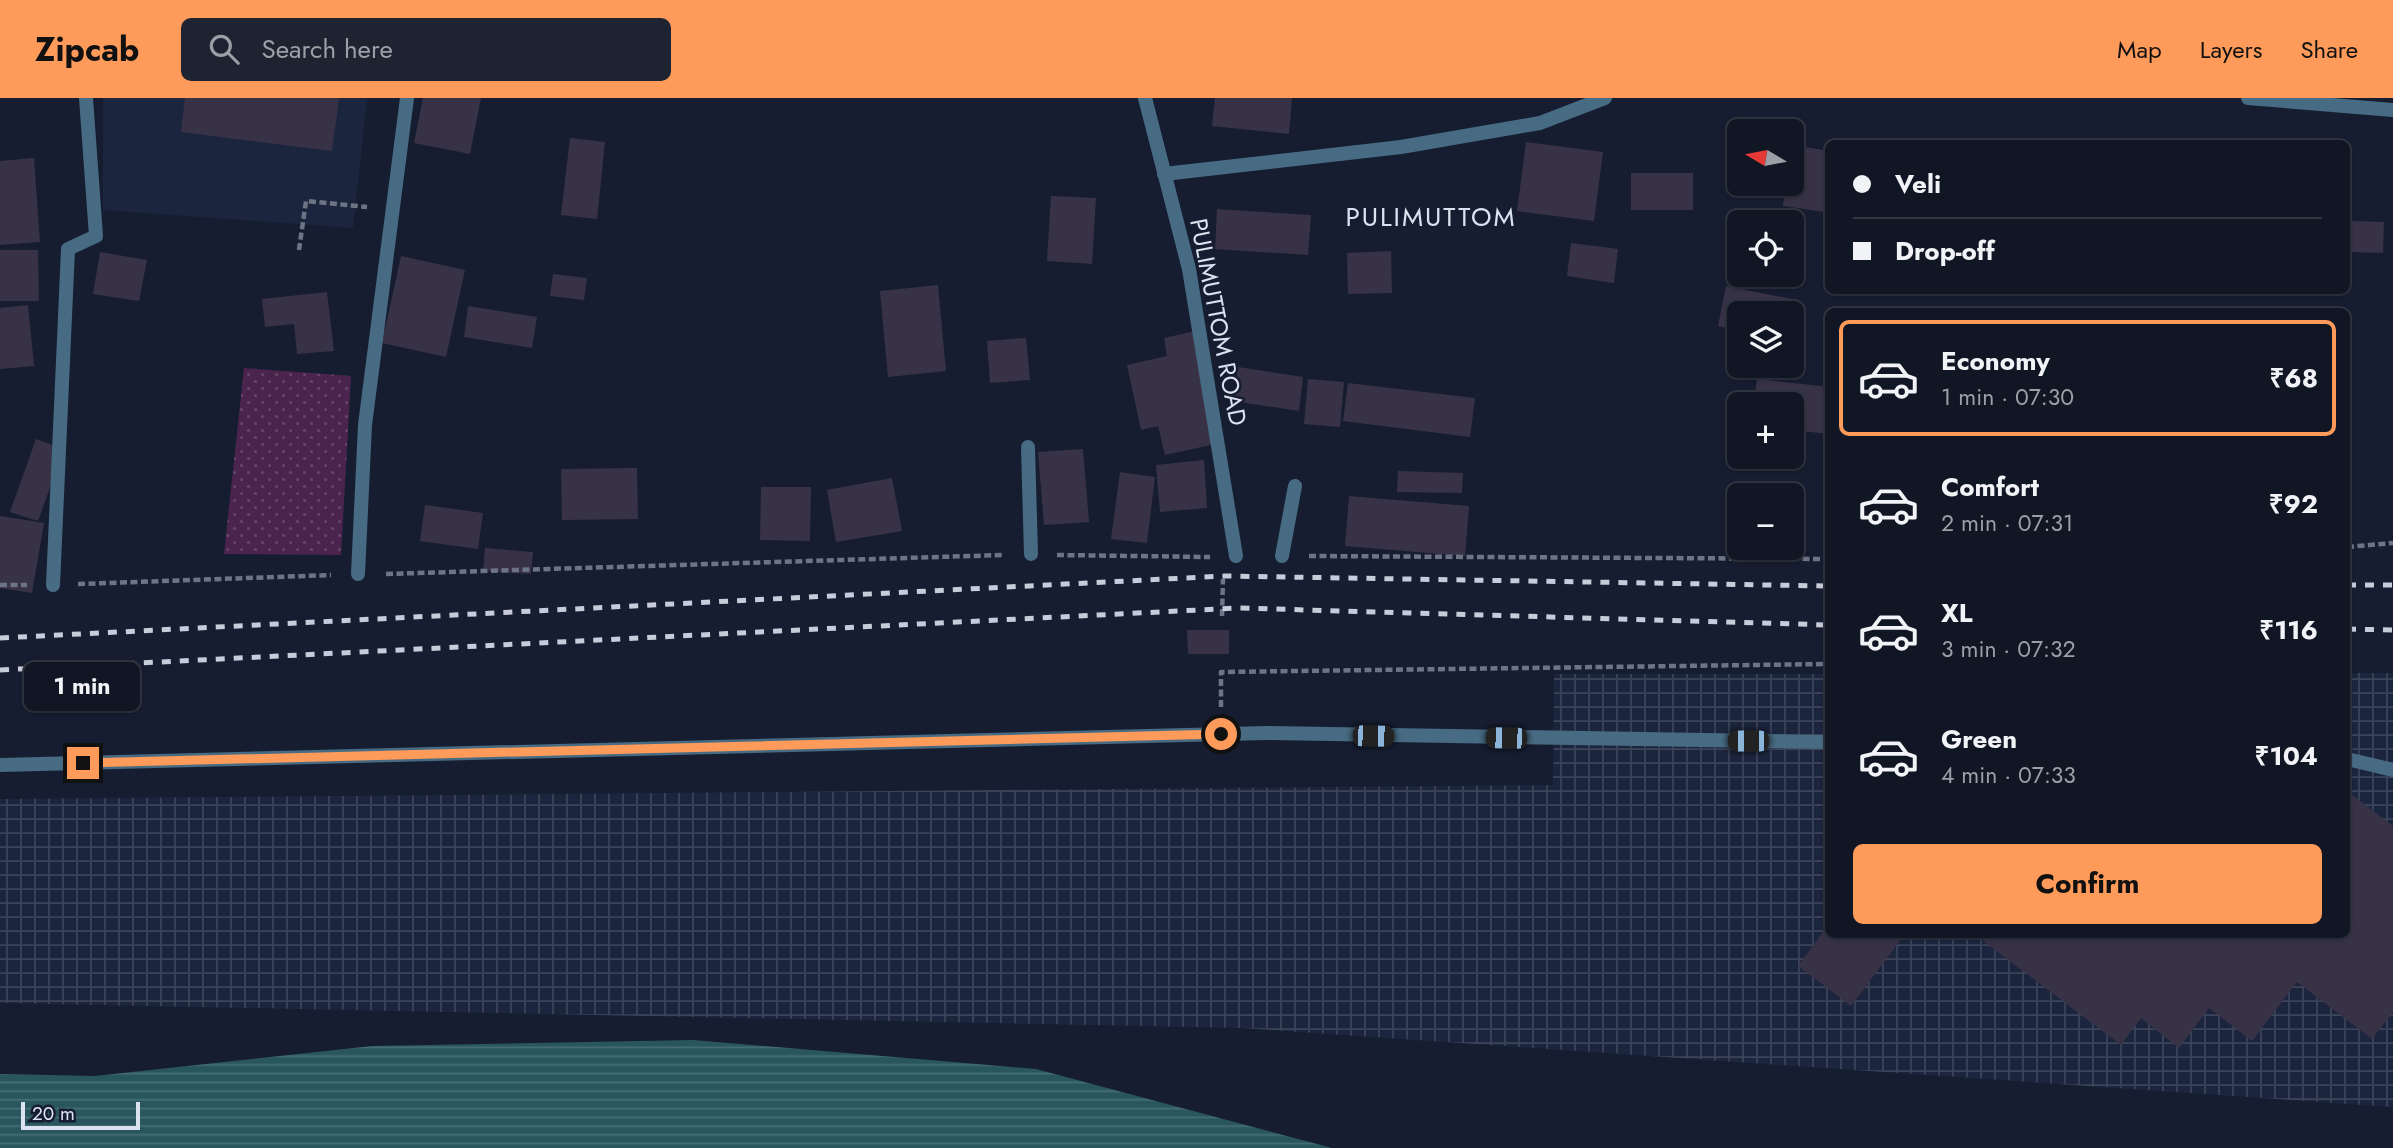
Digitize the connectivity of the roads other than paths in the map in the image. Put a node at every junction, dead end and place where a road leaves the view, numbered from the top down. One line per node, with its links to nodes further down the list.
1 (86, 98): 14 (street)
2 (407, 98): 13 (street)
3 (1145, 98): 7 (street, PULIMUTTOM ROAD)
4 (1605, 98): 7 (street)
5 (2257, 98): 6 (street)
6 (2393, 110)
7 (1164, 173): 12 (street, PULIMUTTOM ROAD)
8 (1028, 447): 10 (street)
9 (1295, 486): 11 (street)
10 (1031, 554)
11 (1282, 556)
12 (1230, 557)
13 (358, 575)
14 (53, 585)
15 (1825, 742): 17 (street)
16 (2350, 760): 18 (street)
17 (0, 765)
18 (2393, 770)

